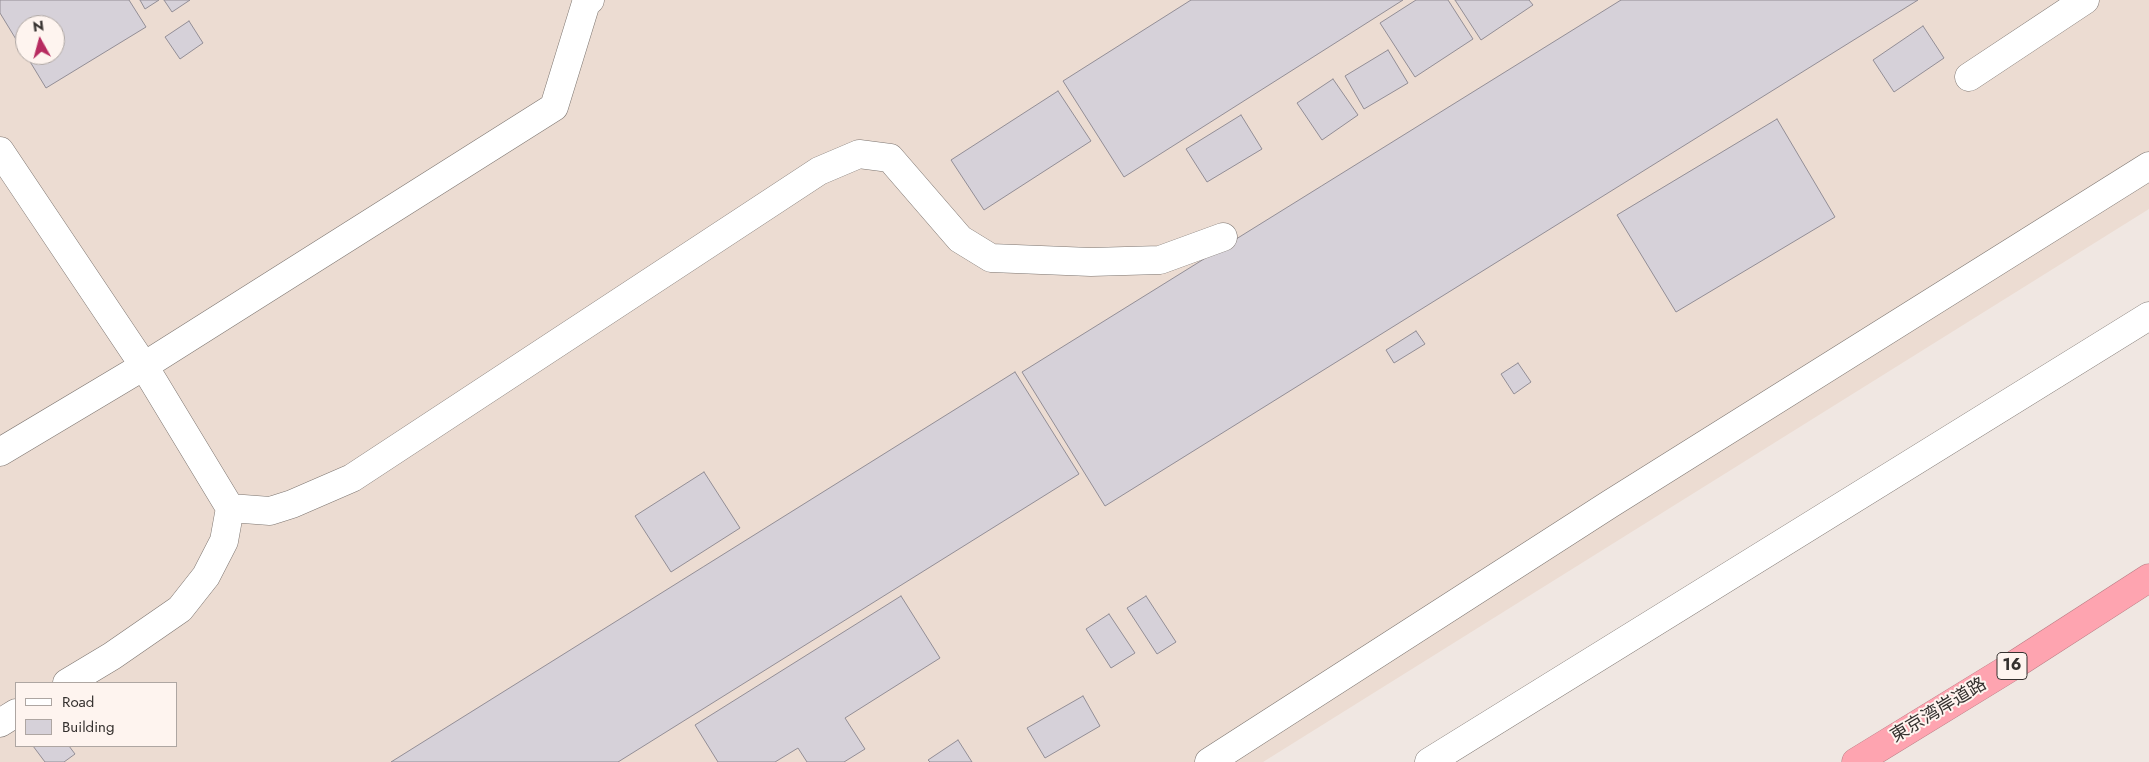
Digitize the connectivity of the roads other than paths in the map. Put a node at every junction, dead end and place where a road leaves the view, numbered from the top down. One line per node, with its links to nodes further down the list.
1 (590, 0): 8 (street)
2 (2084, 0): 3 (street)
3 (1969, 77)
4 (0, 150): 8 (street)
5 (2149, 166): 15 (street)
6 (1223, 237): 10 (street)
7 (2149, 316): 16 (street)
8 (144, 366): 9 (street); 10 (street)
9 (0, 452)
10 (230, 508): 12 (street)
11 (2149, 578): 17 (highway, 東京湾岸道路 / 16)
12 (69, 682)
13 (15, 715): 14 (street)
14 (0, 723)
15 (1209, 762)
16 (1429, 762)
17 (1856, 762)

